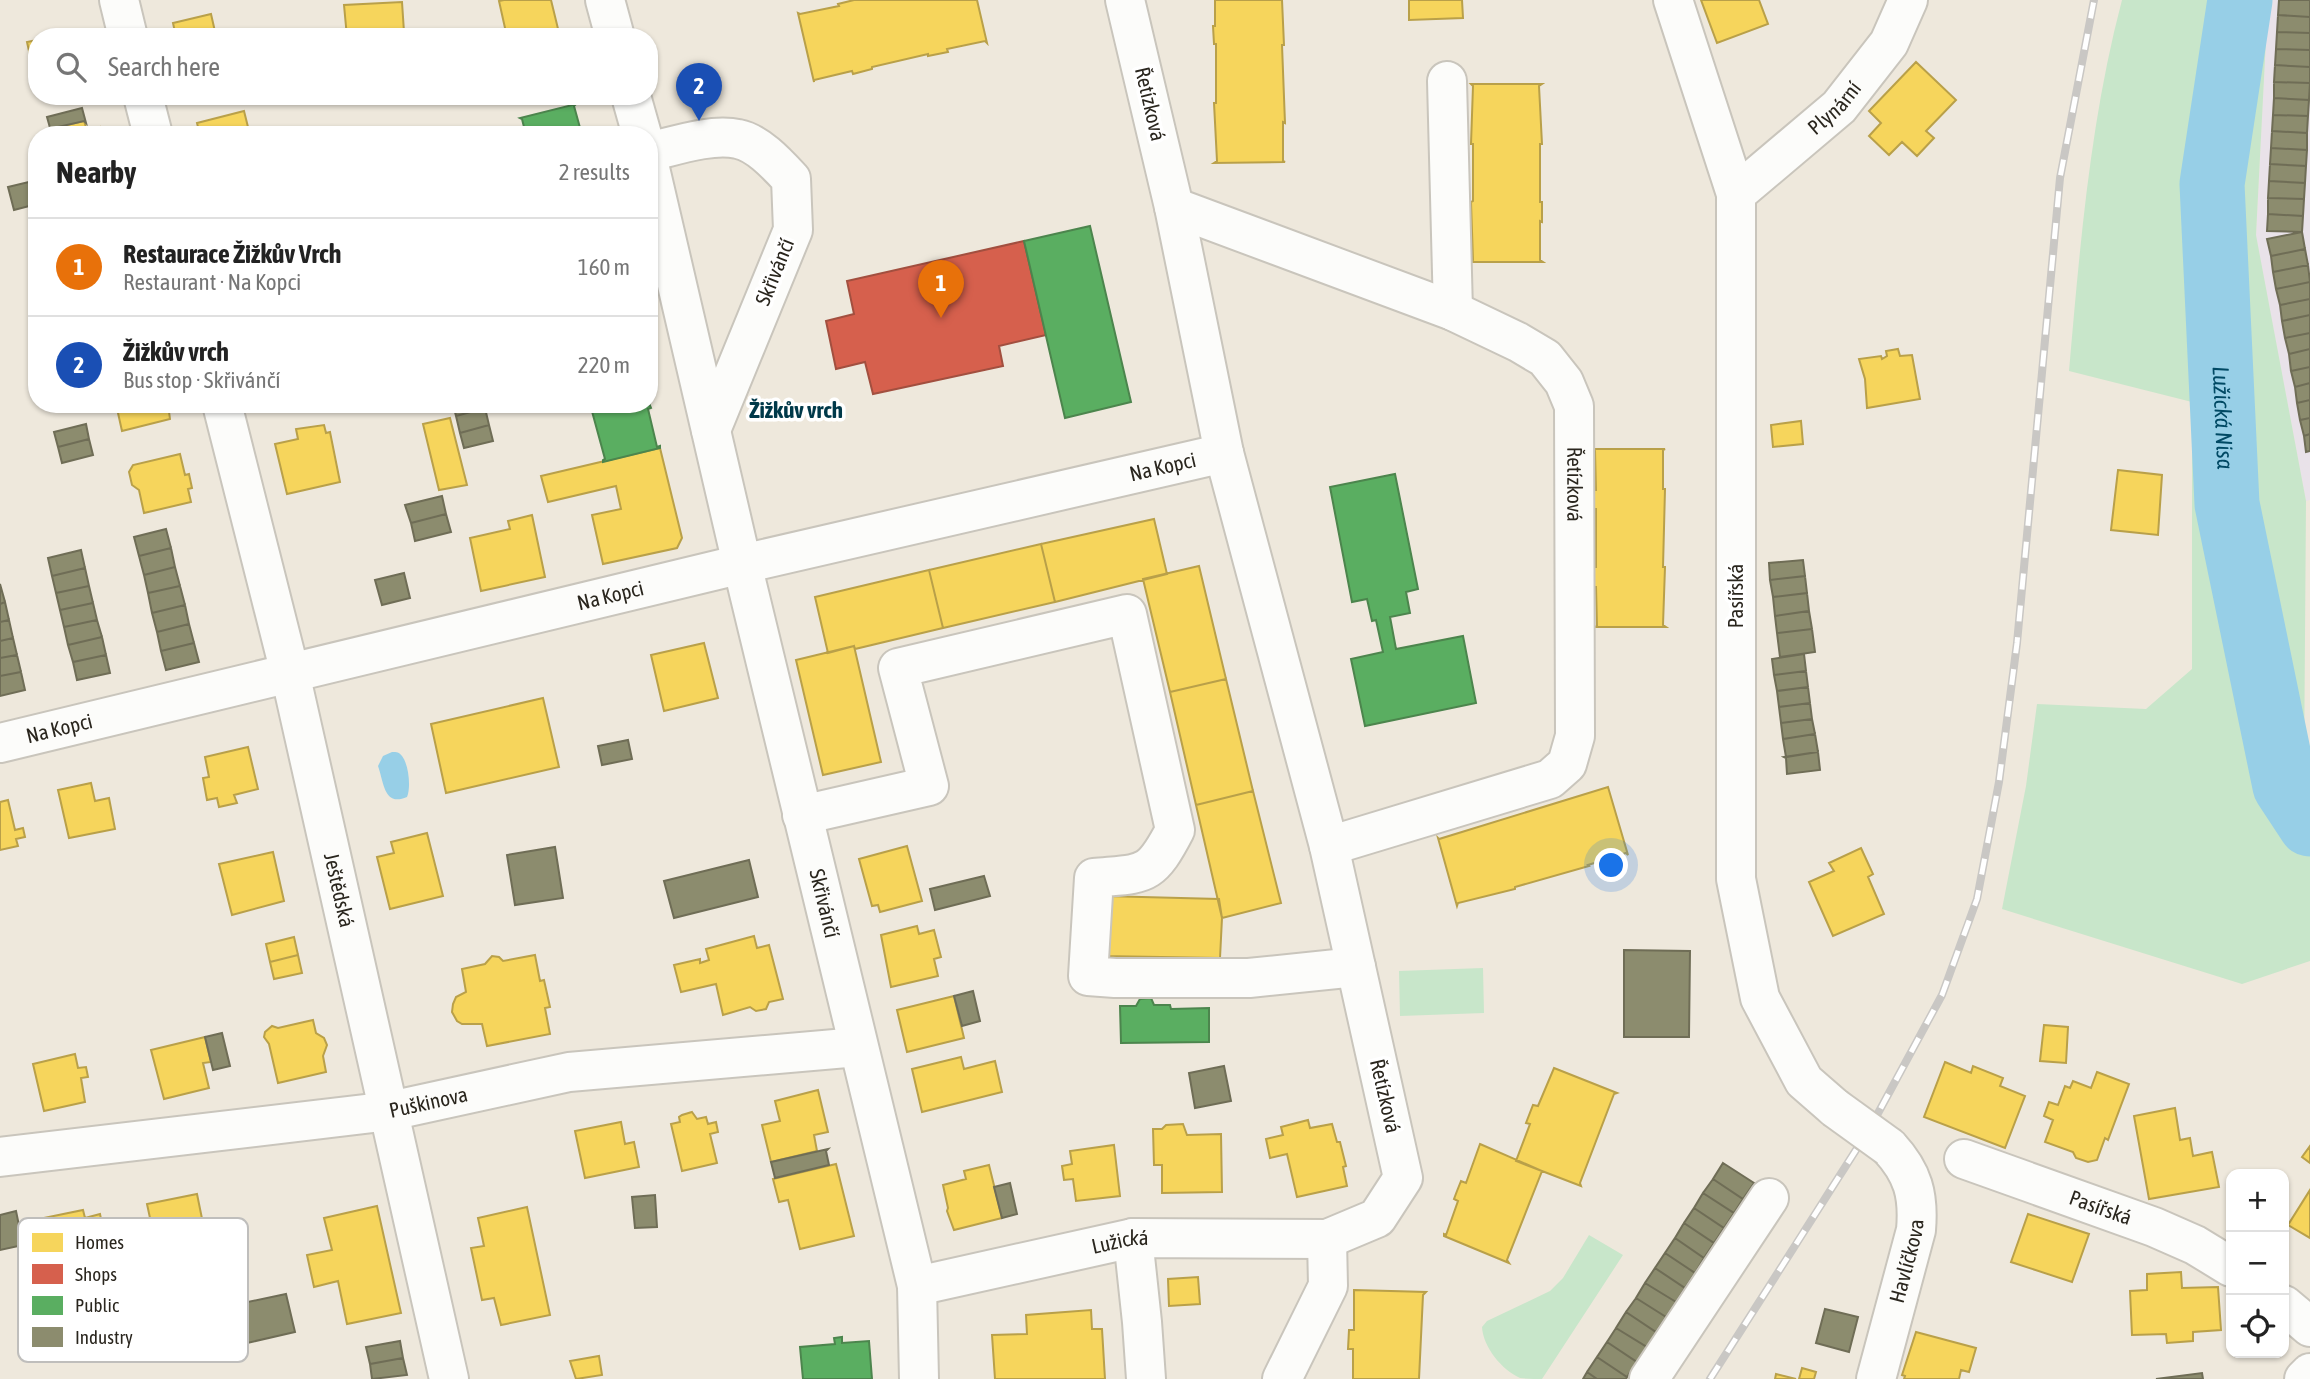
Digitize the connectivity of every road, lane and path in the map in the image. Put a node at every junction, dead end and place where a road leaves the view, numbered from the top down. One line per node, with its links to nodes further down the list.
1 (119, 0): 6 (street)
2 (605, 0): 7 (street)
3 (1125, 0): 16 (street, Řetízková)
4 (1673, 0): 14 (street, Pasířská)
5 (1908, 0): 14 (street, Plynární)
6 (126, 28)
7 (613, 28)
8 (1447, 81): 17 (street)
9 (145, 105): 11 (street)
10 (634, 105): 12 (street)
11 (151, 126)
12 (639, 126)
13 (658, 150): 19 (street, Skřivánčí)
14 (1736, 194): 29 (street, Pasířská, bridge)
15 (658, 203): 19 (street, Skřivánčí)
16 (1174, 207): 17 (street, Řetízková); 20 (street, Řetízková)
17 (1453, 311): 25 (street, Řetízková)
18 (224, 413): 22 (street, Ještědská)
19 (711, 430): 21 (street, Skřivánčí)
20 (1224, 453): 21 (street, Na Kopci); 25 (street, Řetízková)
21 (742, 564): 22 (street, Na Kopci); 24 (street, Skřivánčí)
22 (290, 673): 23 (street, Na Kopci); 28 (street, Ještědská)
23 (0, 743)
24 (802, 815): 26 (street); 27 (street, Skřivánčí)
25 (1329, 846): 26 (street, Řetízková)
26 (1356, 967): 33 (street, Řetízková)
27 (858, 1047): 28 (street, Puškinova); 37 (street, Skřivánčí)
28 (390, 1111): 30 (street, Puškinova); 41 (street, Ještědská)
29 (1889, 1147): 46 (street, Havlíčkova)
30 (0, 1157)
31 (1964, 1159): 36 (street, Pasířská)
32 (1769, 1198): 45 (street)
33 (1377, 1218): 35 (street, Lužická)
34 (1133, 1238): 35 (street, Lužická); 37 (street, Lužická); 43 (street)
35 (1327, 1239): 44 (street)
36 (2226, 1264)
37 (917, 1286): 42 (street, Skřivánčí)
38 (2289, 1309): 39 (street)
39 (2310, 1328)
40 (2310, 1373): 47 (street)
41 (449, 1379)
42 (919, 1379)
43 (1146, 1379)
44 (1283, 1379)
45 (1649, 1379)
46 (1876, 1379)
47 (2304, 1379)

